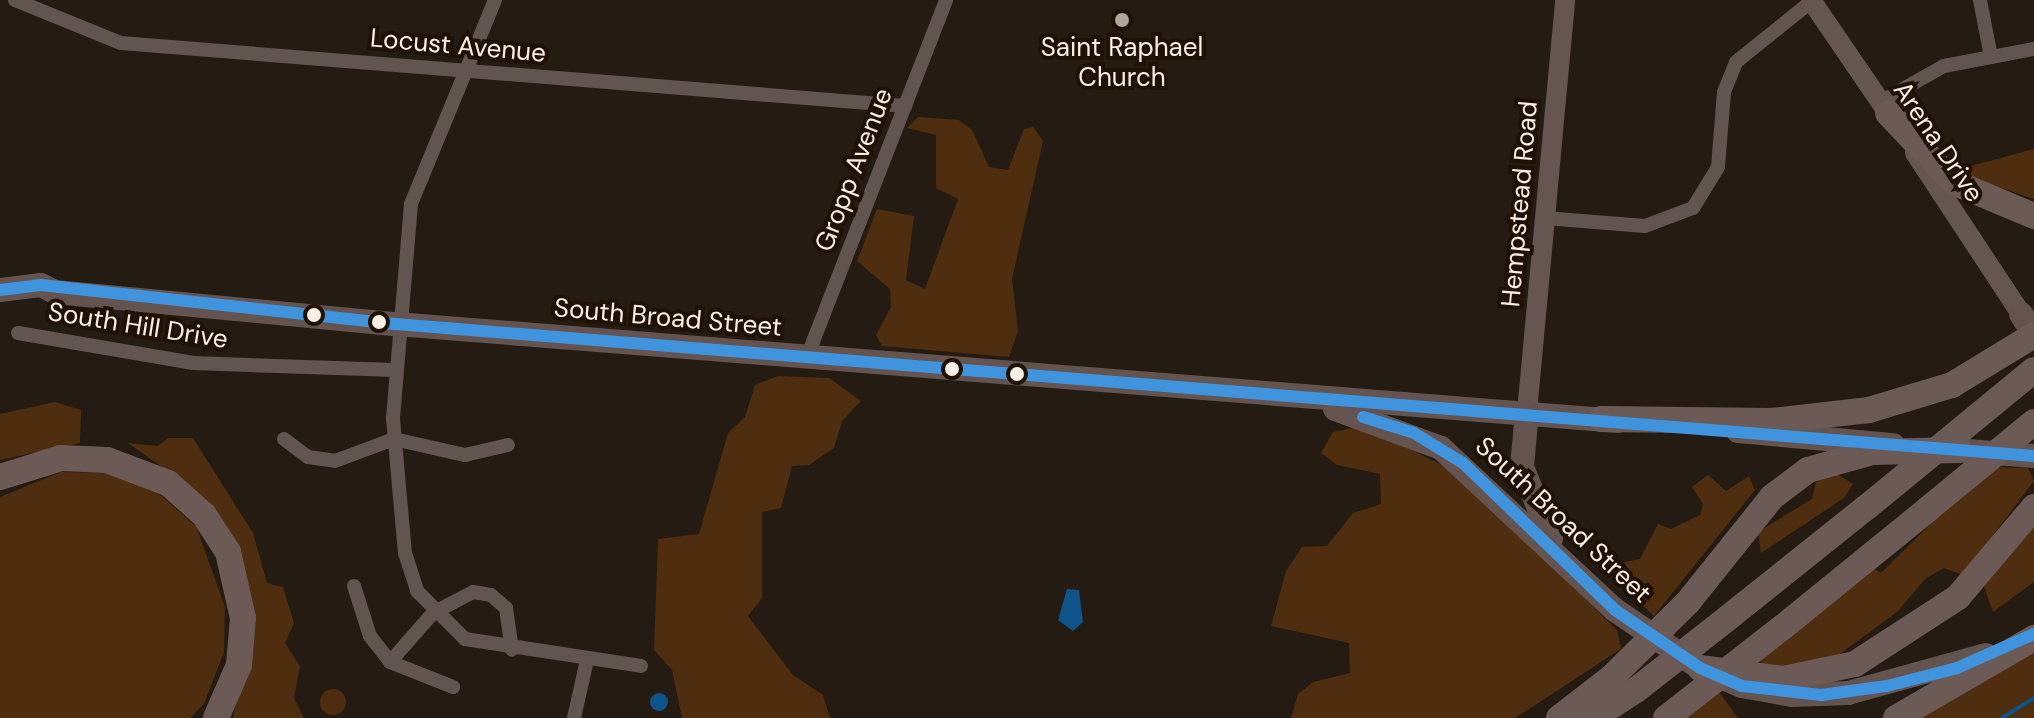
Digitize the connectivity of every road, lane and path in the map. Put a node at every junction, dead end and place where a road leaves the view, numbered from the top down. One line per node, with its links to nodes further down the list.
1 (15, 0): 9 (street, Locust Avenue)
2 (495, 0): 9 (street)
3 (946, 0): 10 (street, Gropp Avenue)
4 (1565, 0): 13 (street, Hempstead Road)
5 (1811, 0): 11 (street, Arena Drive); 13 (street)
6 (1980, 0): 8 (street)
7 (2034, 49): 8 (street)
8 (1991, 57): 11 (street)
9 (465, 70): 10 (street, Locust Avenue); 17 (street)
10 (905, 106): 20 (street, Gropp Avenue)
11 (1884, 107): 12 (highway); 18 (street, Arena Drive)
12 (2034, 216)
13 (1545, 218): 24 (street, Hempstead Road)
14 (0, 290): 15 (main road, South Broad Street)
15 (55, 292): 16 (main road, South Broad Street); 17 (main road, South Broad Street)
16 (0, 304)
17 (396, 324): 20 (main road, South Broad Street); 21 (street)
18 (2031, 328): 25 (highway)
19 (18, 333): 21 (street, South Hill Drive)
20 (807, 357): 23 (main road, South Broad Street)
21 (395, 370): 28 (street)
22 (2034, 370): 47 (highway, bridge)
23 (1278, 397): 24 (main road, South Broad Street); 34 (main road, South Broad Street)
24 (1527, 412): 25 (main road, South Broad Street); 34 (main road)
25 (1601, 419): 30 (main road, South Broad Street)
26 (2034, 422): 48 (highway, bridge)
27 (284, 439): 28 (street)
28 (394, 439): 29 (street); 36 (street)
29 (508, 445)
30 (1959, 450): 31 (main road, South Broad Street); 46 (highway, bridge)
31 (2034, 454)
32 (0, 477): 44 (highway)
33 (2029, 514): 42 (highway)
34 (1570, 567): 42 (main road, South Broad Street)
35 (354, 586): 40 (street)
36 (433, 613): 38 (street); 38 (street); 40 (street)
37 (2034, 636): 42 (main road, South Broad Street); 49 (highway)
38 (512, 650): 39 (street)
39 (587, 660): 41 (street); 45 (street)
40 (390, 662): 43 (street)
41 (641, 666)
42 (1700, 668)
43 (453, 687)
44 (216, 718)
45 (574, 718)
46 (1559, 718)
47 (1593, 718)
48 (1666, 718)
49 (1896, 718)

